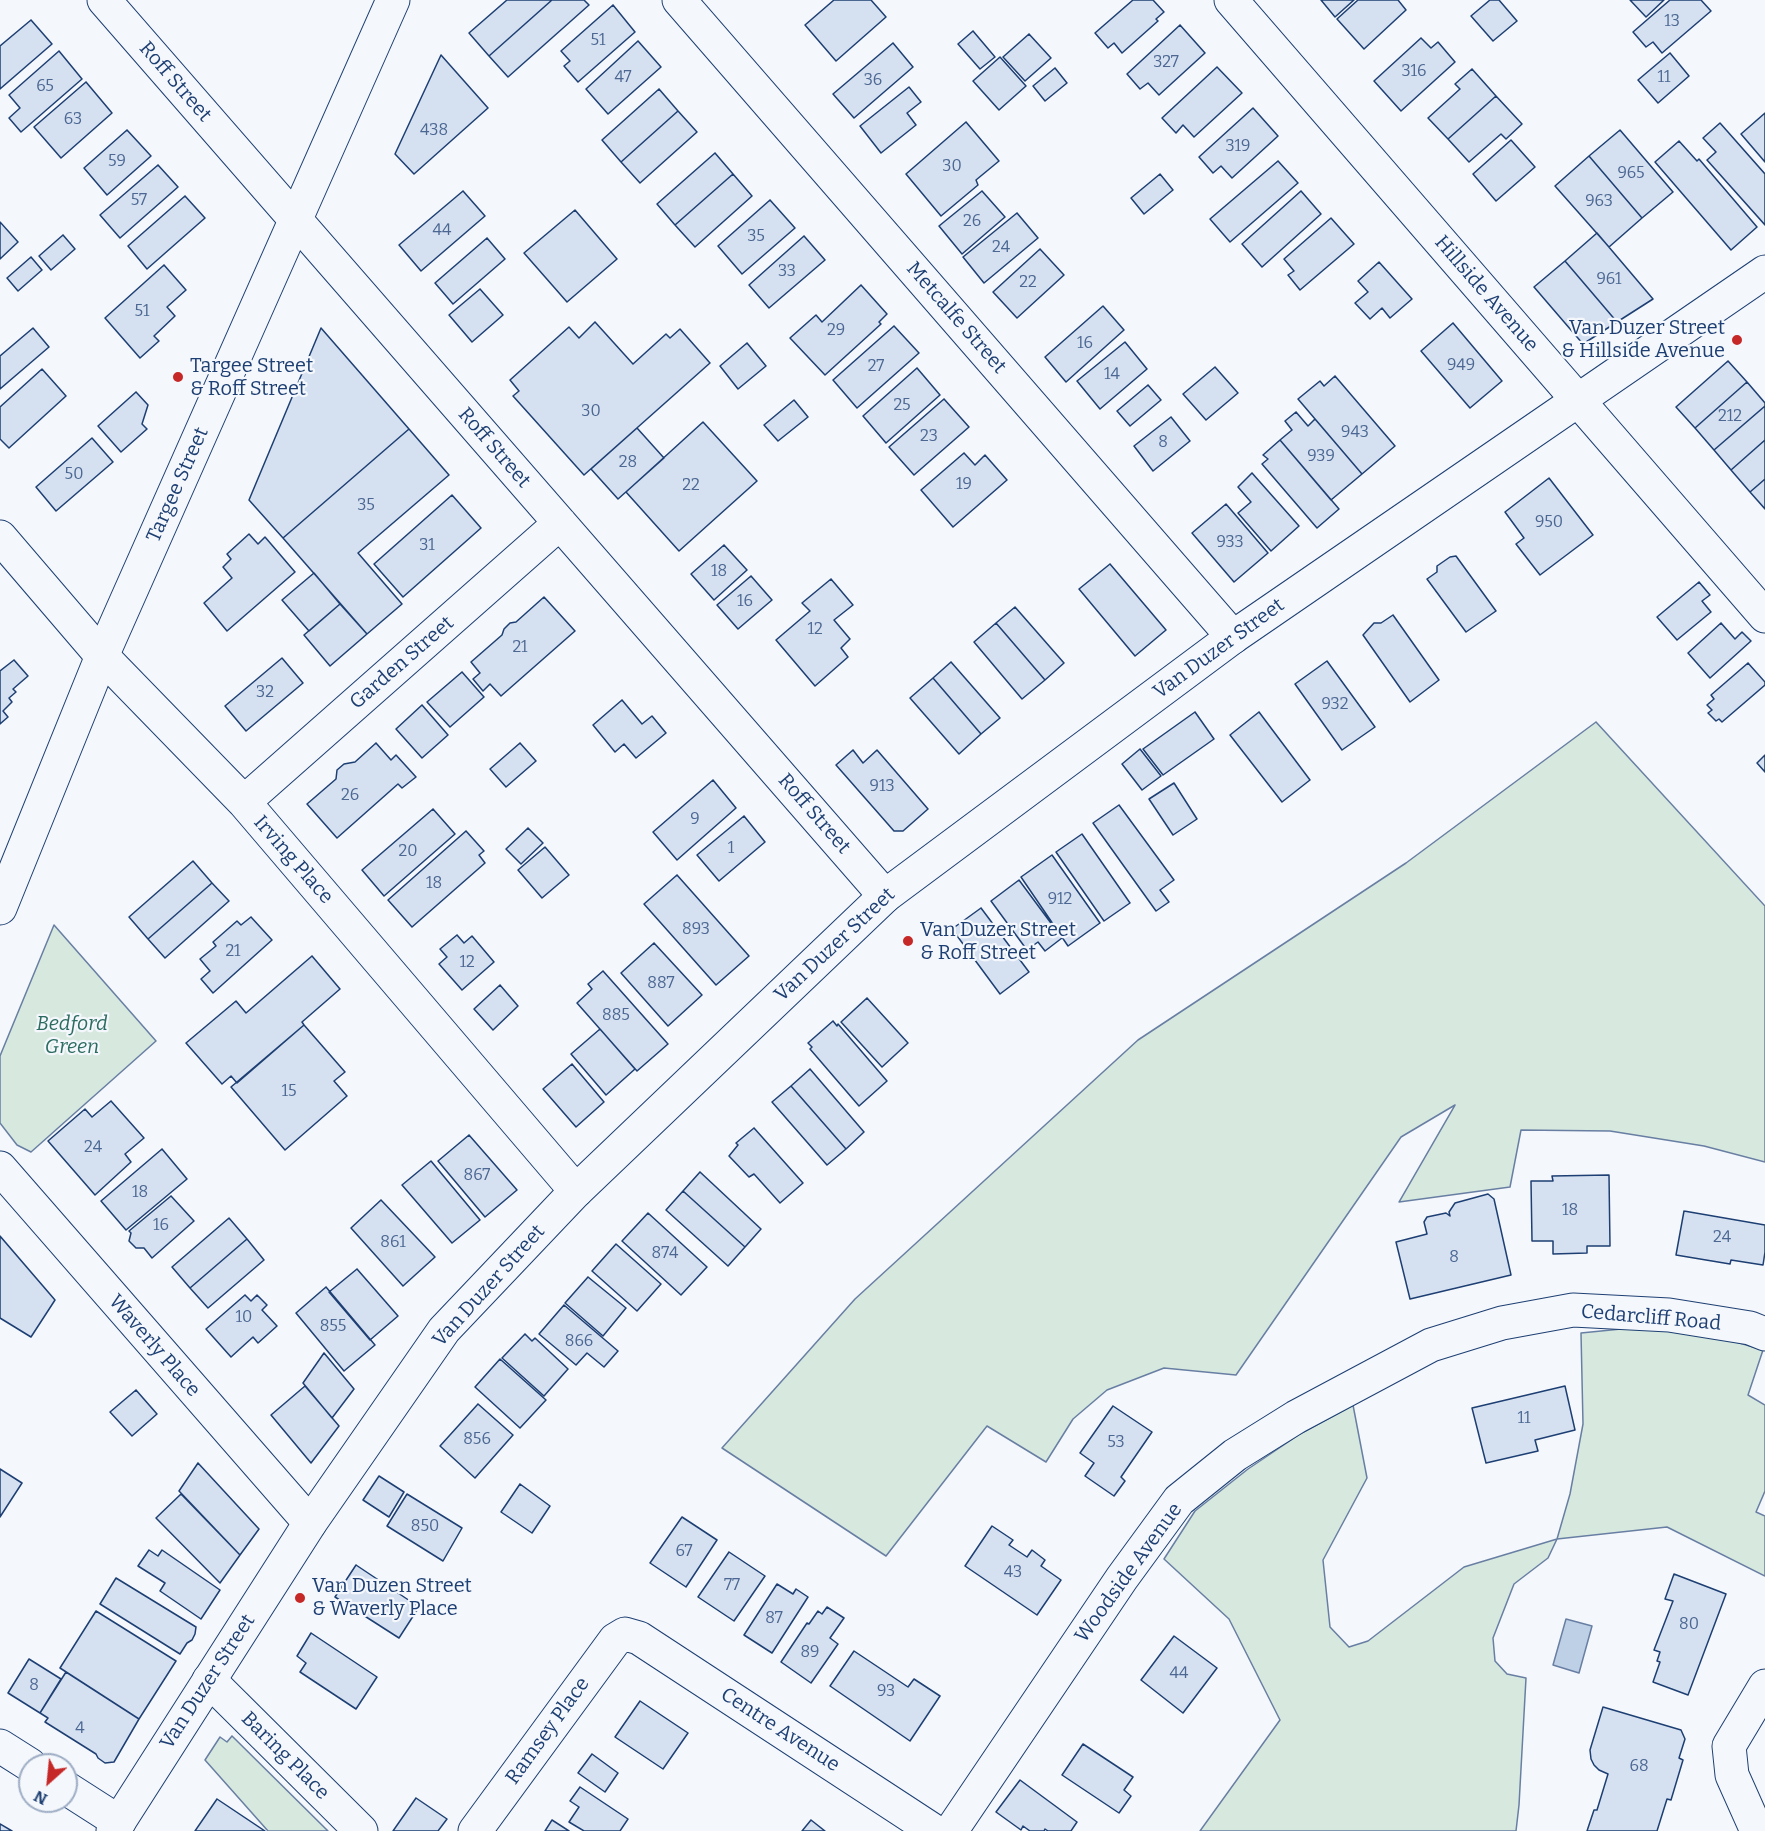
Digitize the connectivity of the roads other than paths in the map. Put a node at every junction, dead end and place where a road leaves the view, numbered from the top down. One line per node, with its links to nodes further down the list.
1 (104, 0): 5 (street, Roff Street)
2 (393, 0): 5 (street, Targee Street)
3 (679, 0): 11 (street, Metcalfe Street)
4 (1231, 0): 7 (street, Hillside Avenue)
5 (296, 221): 8 (street, Roff Street); 12 (street, Targee Street)
6 (1765, 272): 7 (street, Van Duzer Street)
7 (1578, 400): 10 (street, Hillside Avenue); 11 (street, Van Duzer Street)
8 (560, 523): 13 (street, Garden Street); 14 (street, Roff Street)
9 (0, 537): 12 (street, Irving Place)
10 (1765, 616)
11 (1233, 637): 14 (street, Van Duzer Street)
12 (102, 656): 13 (street, Irving Place); 15 (street, Targee Street)
13 (244, 802): 17 (street, Irving Place)
14 (885, 896): 17 (street, Van Duzer Street)
15 (0, 908)
16 (0, 1168): 20 (street, Waverly Place)
17 (576, 1191): 20 (street, Van Duzer Street)
18 (1765, 1334): 19 (street, Cedarcliff Road)
19 (1431, 1345): 31 (street, Woodside Avenue)
20 (310, 1523): 22 (street, Van Duzer Street)
21 (625, 1634): 29 (street, Ramsey Place); 30 (street, Centre Avenue)
22 (209, 1680): 27 (street, Van Duzer Street); 28 (street, Baring Place)
23 (1765, 1686): 32 (street)
24 (0, 1746): 25 (street)
25 (18, 1757)
26 (78, 1797): 27 (street)
27 (116, 1827)
28 (361, 1831)
29 (475, 1831)
30 (934, 1831)
31 (951, 1831)
32 (1758, 1831)

